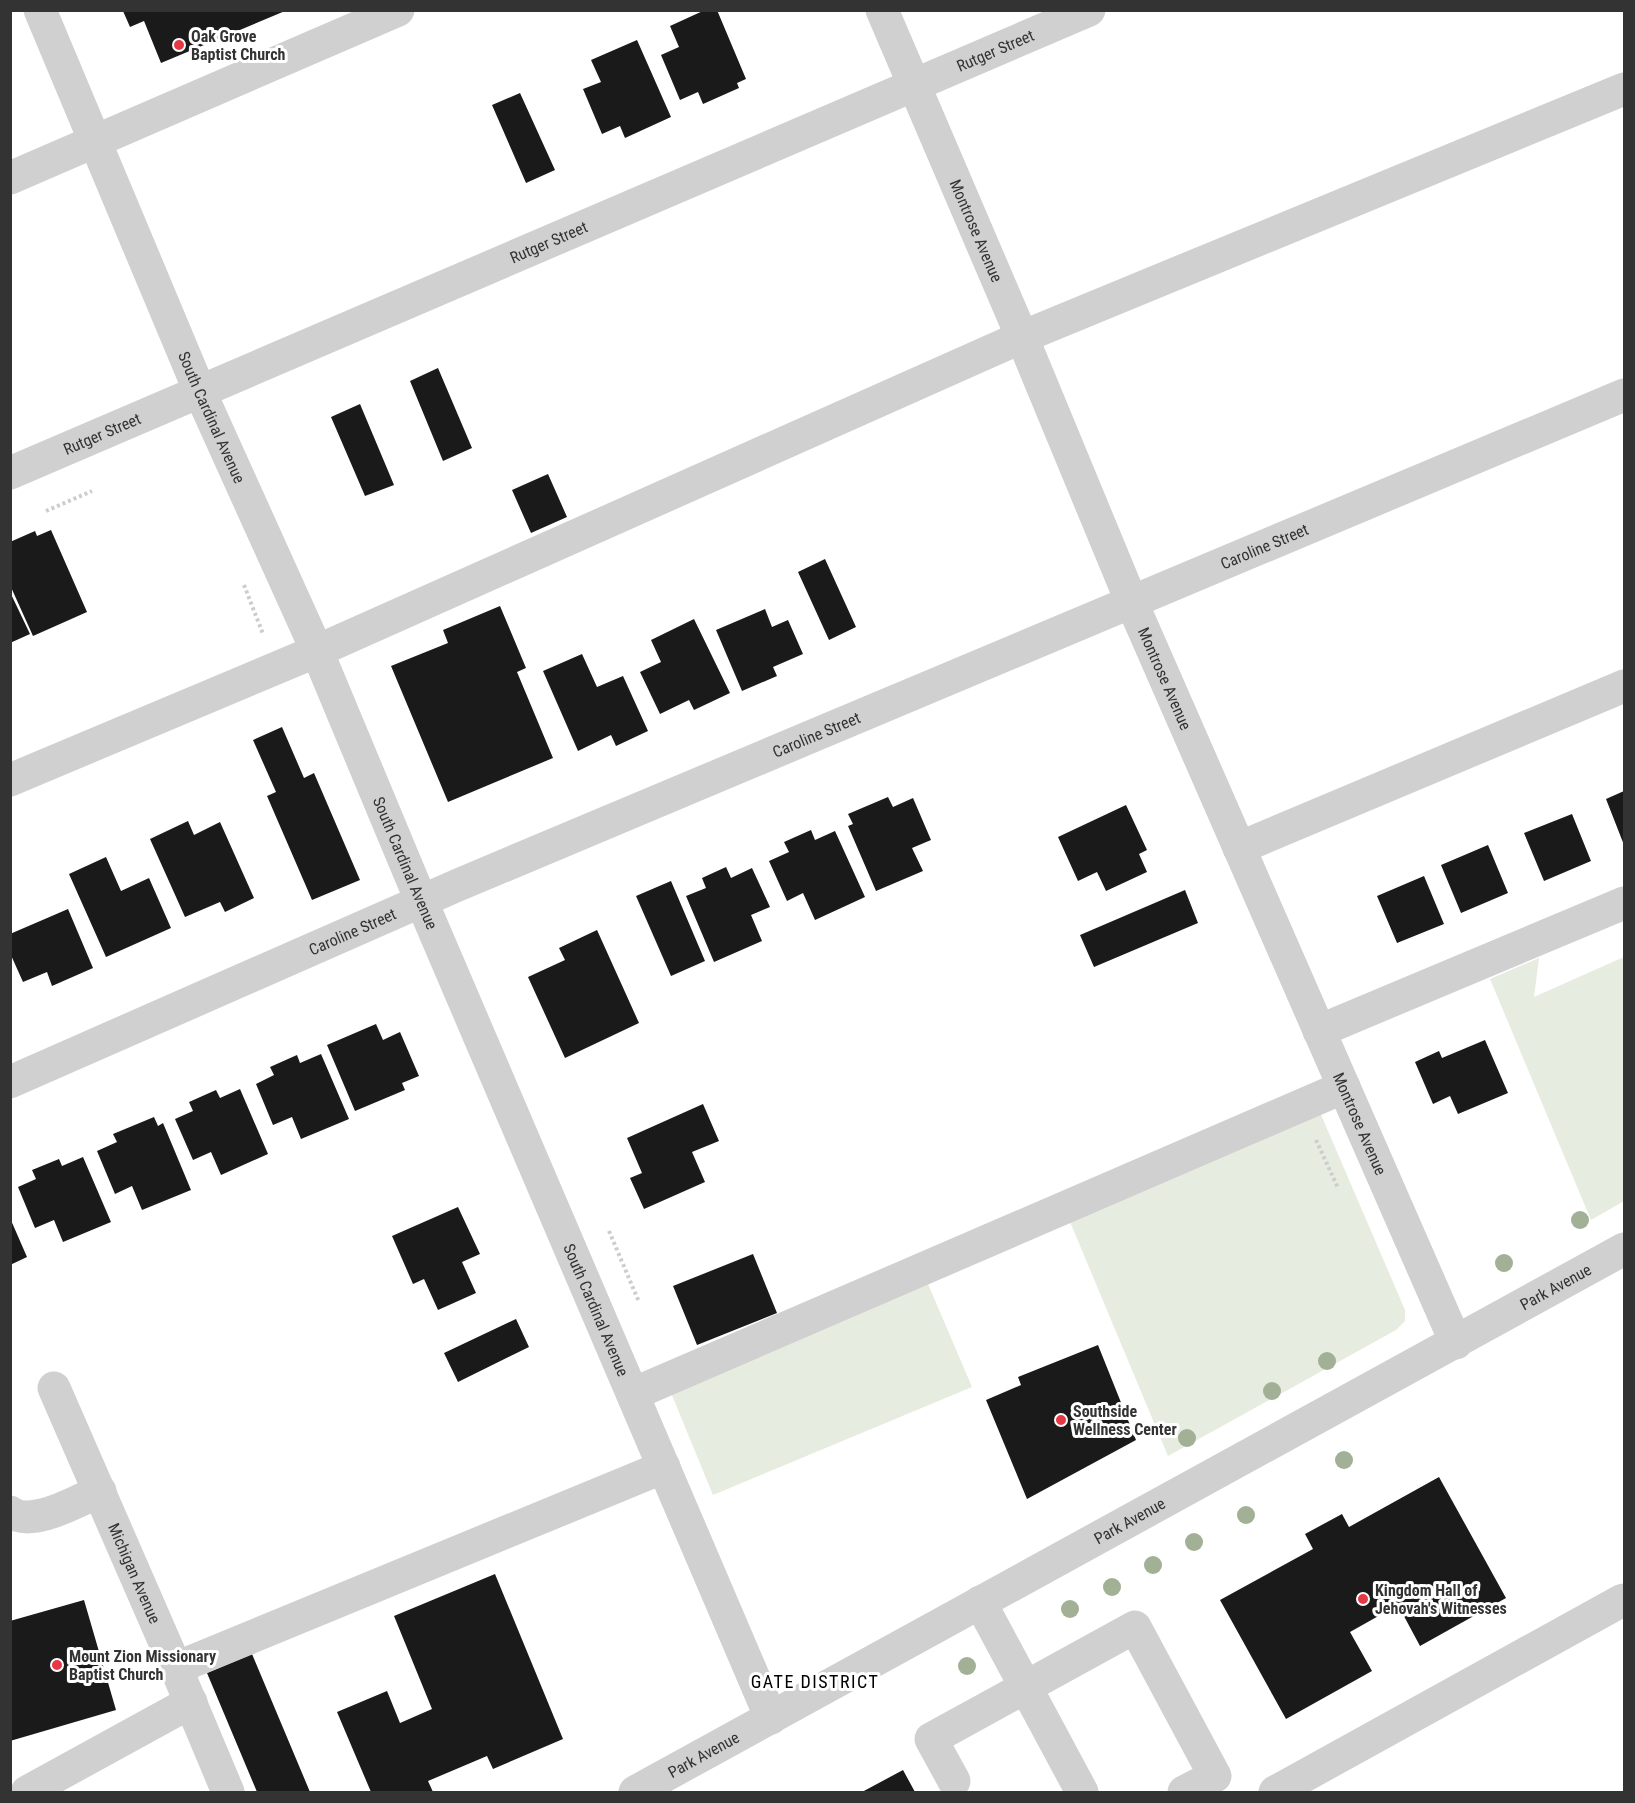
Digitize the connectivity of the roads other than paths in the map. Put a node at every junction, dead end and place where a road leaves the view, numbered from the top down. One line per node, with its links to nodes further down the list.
1 (40, 10): 7 (street, South Cardinal Avenue)
2 (398, 10): 7 (street)
3 (882, 10): 5 (street, Montrose Avenue)
4 (1089, 10): 5 (street, Rutger Street)
5 (913, 85): 9 (street, Montrose Avenue); 10 (street, Rutger Street)
6 (1624, 89): 9 (street)
7 (96, 142): 8 (street); 10 (street, South Cardinal Avenue)
8 (10, 178)
9 (1022, 337): 13 (street, Montrose Avenue); 14 (street)
10 (200, 392): 12 (street, Rutger Street); 14 (street, South Cardinal Avenue)
11 (1624, 395): 13 (street, Caroline Street)
12 (10, 473)
13 (1132, 603): 17 (street, Montrose Avenue); 18 (street, Caroline Street)
14 (317, 651): 16 (street); 18 (street, South Cardinal Avenue)
15 (1624, 686): 17 (street)
16 (10, 780)
17 (1239, 848): 20 (street, Montrose Avenue)
18 (422, 901): 21 (street, Caroline Street); 26 (street, South Cardinal Avenue)
19 (1624, 903): 20 (street)
20 (1319, 1031): 22 (street, Montrose Avenue)
21 (10, 1082)
22 (1344, 1087): 24 (street, Montrose Avenue); 26 (street)
23 (1624, 1249): 24 (street, Park Avenue)
24 (1456, 1343): 31 (street, Park Avenue)
25 (54, 1388): 28 (street, Michigan Avenue)
26 (633, 1394): 27 (street, South Cardinal Avenue)
27 (664, 1467): 32 (street); 35 (street, South Cardinal Avenue)
28 (100, 1491): 29 (street); 32 (street, Michigan Avenue)
29 (10, 1512)
30 (1624, 1600): 37 (street)
31 (980, 1602): 33 (street); 35 (street, Park Avenue)
32 (176, 1668): 34 (street, Michigan Avenue)
33 (1026, 1686): 36 (street); 41 (street); 42 (street)
34 (191, 1702): 38 (street); 39 (street, Michigan Avenue)
35 (771, 1718): 40 (street, Park Avenue)
36 (954, 1781)
37 (1282, 1791)
38 (27, 1792)
39 (228, 1792)
40 (634, 1792)
41 (1082, 1792)
42 (1184, 1792)

